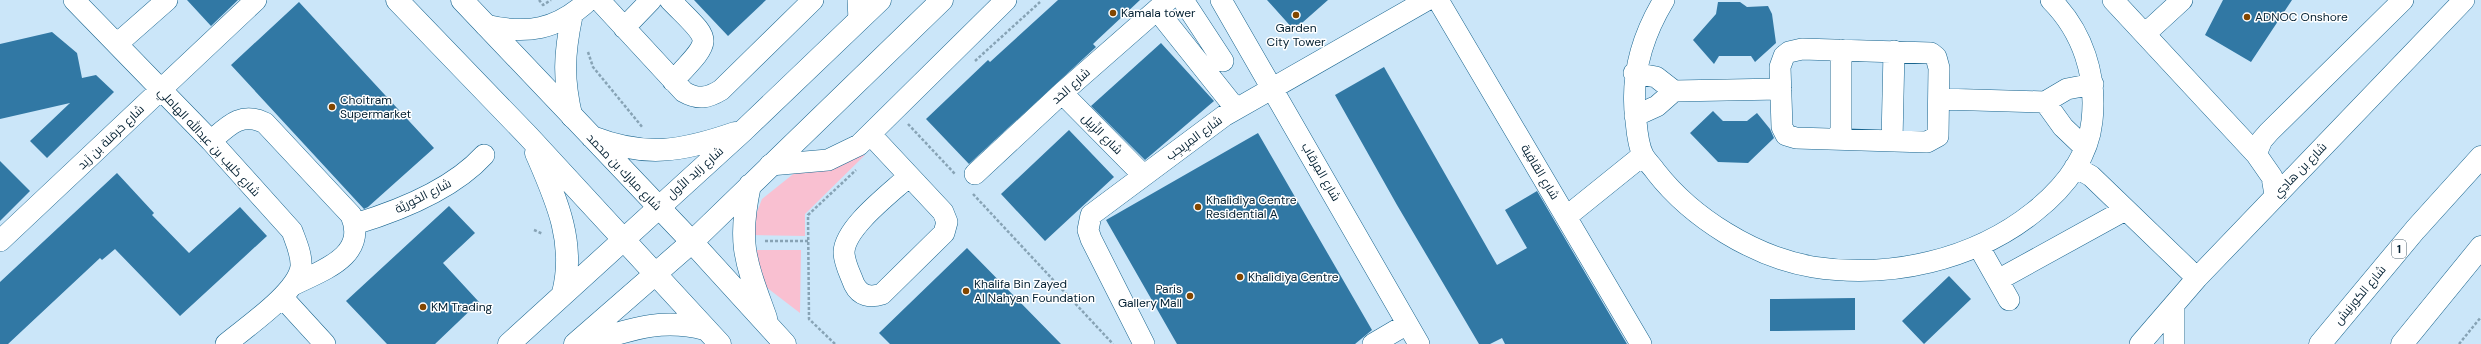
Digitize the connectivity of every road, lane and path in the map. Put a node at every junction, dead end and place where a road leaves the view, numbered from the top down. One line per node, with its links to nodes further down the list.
1 (167, 0): 32 (street)
2 (256, 0): 42 (street, شارع حَرمَلة بن زَيد)
3 (397, 0): 55 (main road)
4 (462, 0): 29 (main road, شارع مبارك بن محمد)
5 (539, 0): 6 (path)
6 (551, 0)
7 (589, 0): 28 (street)
8 (599, 0): 30 (street)
9 (651, 0): 30 (street)
10 (670, 0): 38 (street)
11 (812, 0): 38 (street)
12 (880, 0): 27 (main road, شارع زايد الأول)
13 (942, 0): 64 (main road)
14 (1006, 0): 54 (street)
15 (1183, 0): 36 (street)
16 (1221, 0): 40 (street, شارع المِرقاب)
17 (1427, 0): 40 (street, شارع المِرِيجِب)
18 (1438, 0): 73 (street, شارع القافِية)
19 (1664, 0): 37 (street)
20 (2051, 0): 39 (street)
21 (2112, 0): 31 (street)
22 (2182, 0): 31 (street)
23 (2403, 0): 60 (street)
24 (2464, 0): 70 (street, شارع بن هادِي)
25 (86, 4): 32 (street, شارع كليب بن عبدالله الهاملي)
26 (1163, 5): 44 (street, شارع الحَد); 47 (street)
27 (858, 10): 51 (main road, شارع زايد الأول)
28 (572, 16): 29 (street); 49 (street)
29 (485, 25): 49 (main road, شارع مبارك بن محمد)
30 (624, 28): 38 (street)
31 (2145, 34): 60 (street)
32 (117, 44): 42 (street, شارع كليب بن عبدالله الهاملي)
33 (586, 47): 52 (path)
34 (1841, 50): 35 (street); 41 (street); 56 (street)
35 (1894, 51): 45 (street); 58 (street)
36 (1223, 61)
37 (1634, 73): 43 (street); 48 (street)
38 (673, 81)
39 (2093, 84): 46 (street); 59 (street)
40 (1273, 88): 47 (street, شارع المِرِيجِب); 91 (street, شارع المِرقاب)
41 (1781, 89): 43 (street); 56 (street)
42 (160, 90): 57 (street, شارع كليب بن عبدالله الهاملي); 77 (street, شارع حَرمَلة بن زَيد)
43 (1674, 91): 48 (street)
44 (1062, 93): 66 (street, شارع الزِّبِيل); 68 (street, شارع الحَد)
45 (1940, 99): 46 (street); 58 (street)
46 (2045, 102): 59 (street)
47 (1236, 109): 66 (street, شارع المِرِيجِب)
48 (1635, 116): 62 (street)
49 (572, 117): 53 (main road, شارع مبارك بن محمد)
50 (907, 123): 68 (path)
51 (744, 130): 53 (main road); 71 (main road, شارع زايد الأول)
52 (649, 134)
53 (588, 135): 71 (main road, شارع مبارك بن محمد)
54 (870, 135): 64 (street); 67 (street)
55 (529, 137): 75 (main road); 85 (main road)
56 (1841, 140): 58 (street)
57 (211, 141): 74 (street); 84 (street, شارع كليب بن عبدالله الهاملي)
58 (1892, 141)
59 (2085, 148): 65 (street)
60 (2256, 154): 70 (street)
61 (484, 155): 74 (street, شارع الحُوريَّة)
62 (1643, 155): 73 (street); 79 (street)
63 (2481, 157): 106 (main road, شارع الكورنيش / 1)
64 (770, 165): 69 (main road)
65 (2076, 167): 72 (street); 79 (street)
66 (1143, 175): 92 (street, شارع المِرِيجِب)
67 (909, 176): 67 (street)
68 (968, 181): 101 (path)
69 (750, 185): 78 (main road); 89 (main road)
70 (2275, 195): 82 (street, شارع بن هادِي)
71 (657, 207): 75 (main road, شارع زايد الأول); 78 (main road, شارع مبارك بن محمد)
72 (2126, 210): 82 (street); 83 (street)
73 (1566, 217): 103 (street, شارع القافِية)
74 (355, 224): 84 (street)
75 (624, 239): 81 (main road); 85 (main road, شارع زايد الأول)
76 (762, 240): 100 (path)
77 (0, 241)
78 (692, 242): 81 (main road); 89 (main road, شارع مبارك بن محمد)
79 (1979, 247): 83 (street)
80 (2481, 248): 107 (main road)
81 (655, 275): 90 (main road); 96 (main road)
82 (2197, 278): 87 (street, شارع بن هادِي)
83 (1998, 280): 86 (street)
84 (287, 291): 93 (street, شارع كليب بن عبدالله الهاملي); 94 (street)
85 (564, 293): 95 (main road, شارع زايد الأول)
86 (2009, 300)
87 (2174, 306): 104 (street, شارع بن هادِي); 105 (street)
88 (2481, 318): 108 (path)
89 (770, 328): 99 (main road, شارع مبارك بن محمد)
90 (705, 329): 97 (main road); 98 (main road)
91 (1412, 337): 102 (street)
92 (1139, 342)
93 (226, 344)
94 (325, 344)
95 (509, 344)
96 (575, 344)
97 (583, 344)
98 (720, 344)
99 (785, 344)
100 (835, 344)
101 (1113, 344)
102 (1373, 344)
103 (1641, 344)
104 (2140, 344)
105 (2174, 344)
106 (2320, 344)
107 (2402, 344)
108 (2459, 344)

